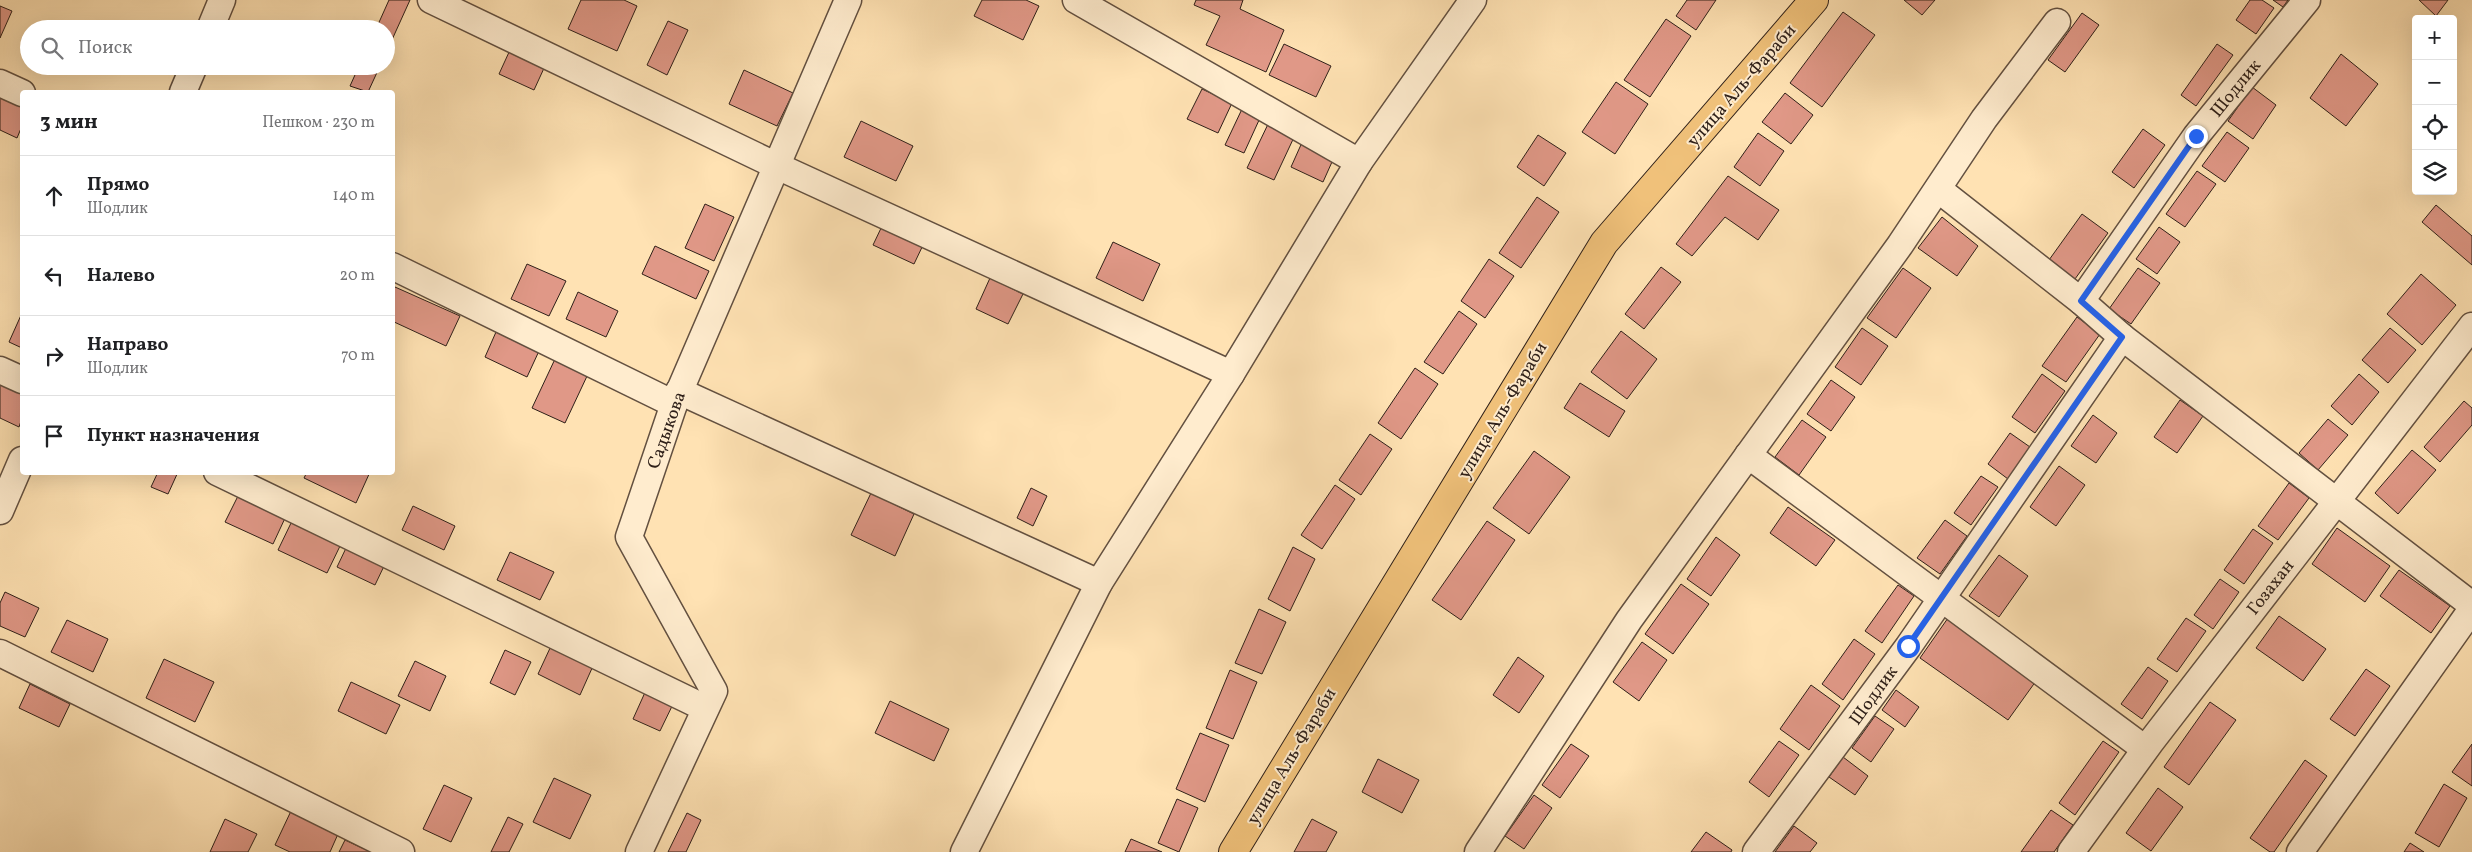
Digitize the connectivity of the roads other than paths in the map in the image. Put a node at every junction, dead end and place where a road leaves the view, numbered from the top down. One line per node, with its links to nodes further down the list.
1 (222, 0): 8 (street)
2 (431, 0): 15 (street)
3 (848, 0): 15 (street, Садыкова)
4 (1076, 0): 14 (street)
5 (1473, 0): 14 (street)
6 (1814, 0): 39 (main road, улица Аль-Фараби)
7 (2307, 0): 18 (street, Шодлик)
8 (214, 20)
9 (2057, 22): 16 (street)
10 (190, 75): 12 (street)
11 (0, 84): 13 (street)
12 (184, 90)
13 (20, 92)
14 (1359, 162): 22 (street)
15 (777, 166): 22 (street); 24 (street, Садыкова)
16 (1938, 189): 18 (street); 25 (street)
17 (395, 267): 24 (street)
18 (2081, 301): 20 (street)
19 (2472, 326): 28 (street, Гозахан)
20 (2122, 337): 28 (street); 31 (street, Шодлик)
21 (0, 370): 23 (street)
22 (1231, 374): 30 (street)
23 (20, 379)
24 (677, 398): 30 (street); 34 (street, Садыкова)
25 (1748, 455): 31 (street); 40 (street)
26 (20, 465): 29 (street)
27 (224, 475): 34 (street)
28 (2335, 502): 32 (street); 35 (street, Гозахан)
29 (0, 511)
30 (1099, 583): 38 (street)
31 (1942, 598): 35 (street); 41 (street, Шодлик)
32 (2472, 607): 43 (street)
33 (0, 653): 36 (street)
34 (705, 708): 37 (street, Садыкова)
35 (2145, 749): 42 (street, Гозахан)
36 (401, 852)
37 (639, 852)
38 (964, 852)
39 (1233, 852)
40 (1478, 852)
41 (1756, 852)
42 (2071, 852)
43 (2300, 852)

